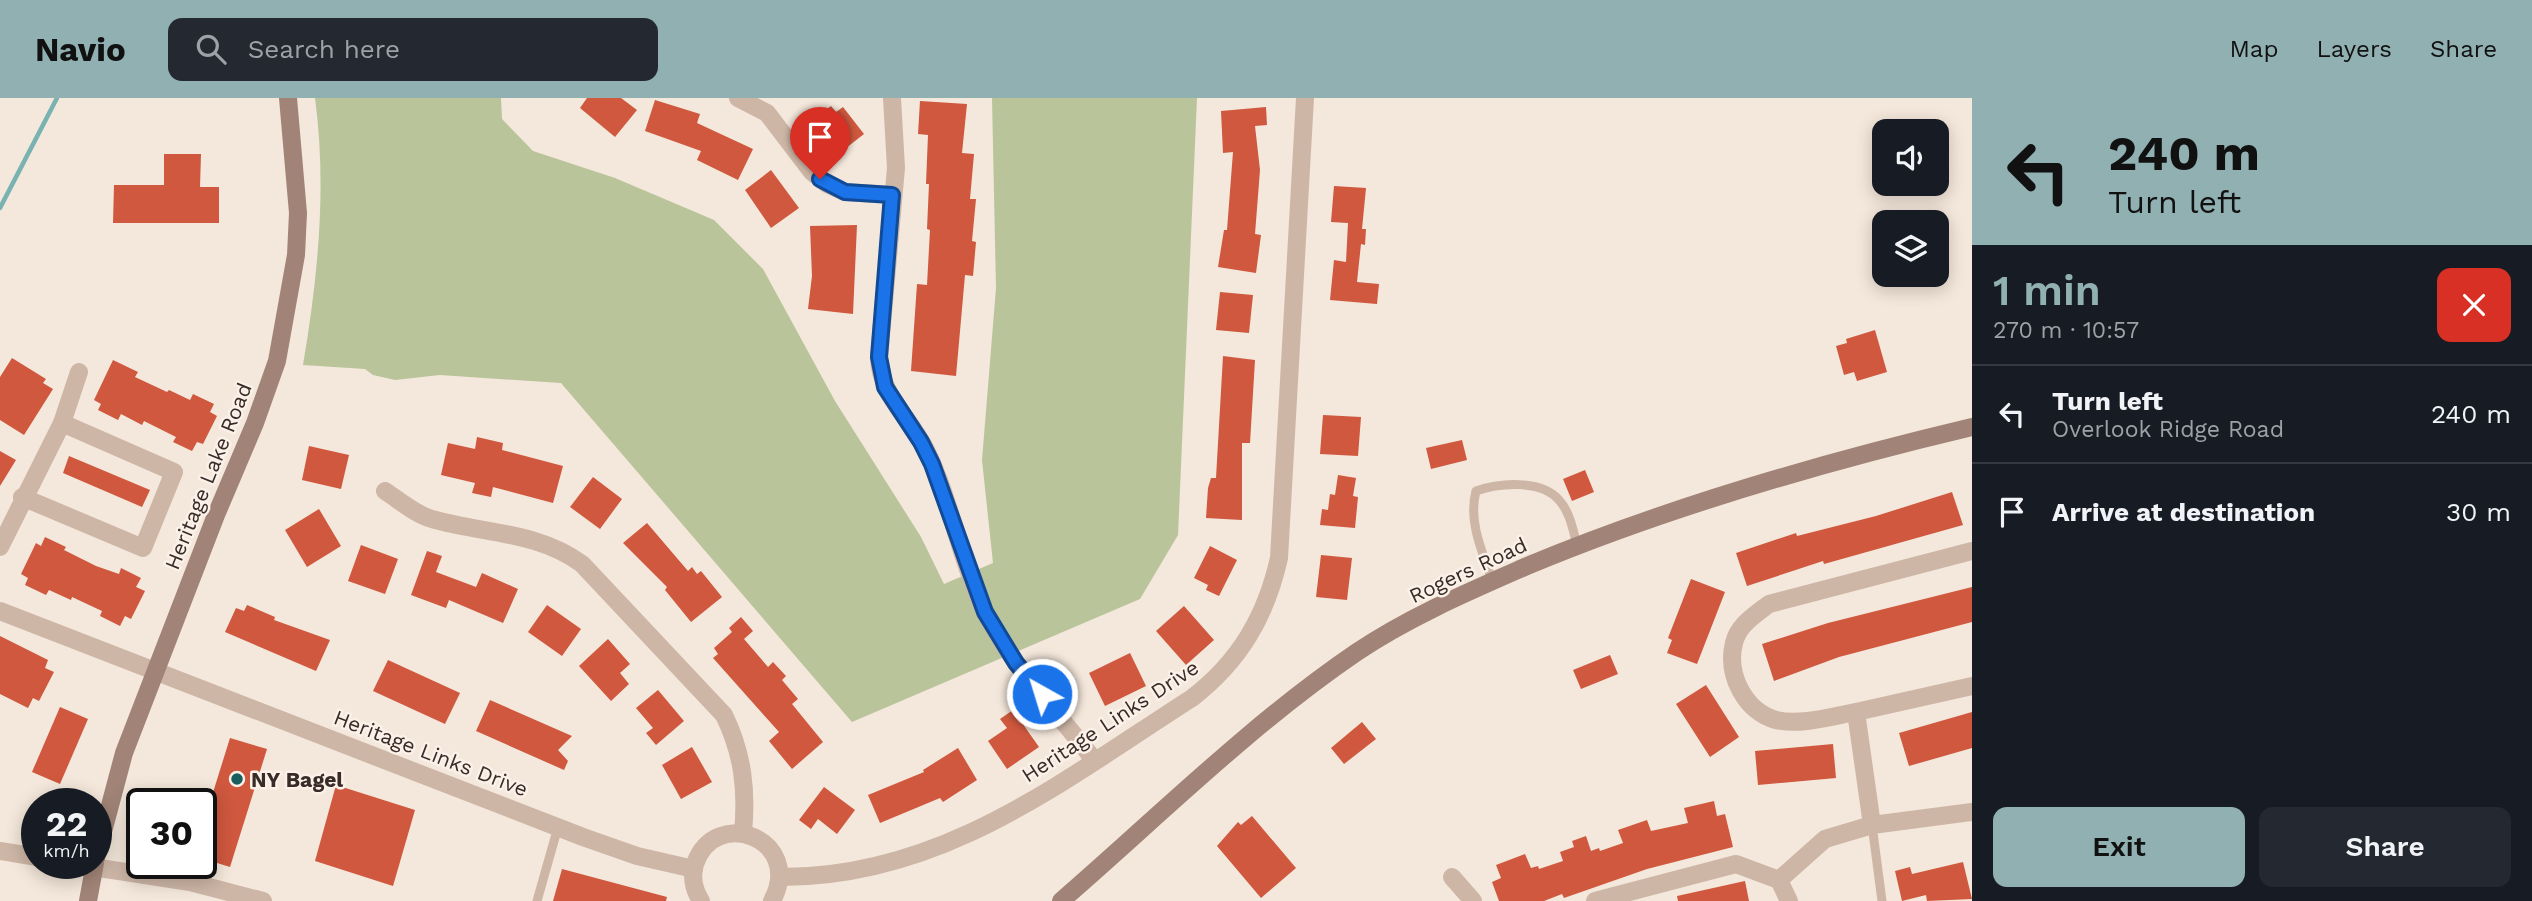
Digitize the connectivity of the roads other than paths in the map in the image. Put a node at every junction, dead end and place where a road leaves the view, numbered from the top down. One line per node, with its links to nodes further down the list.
1 (288, 98): 16 (main road, Heritage Lake Road)
2 (738, 98): 5 (street)
3 (892, 98): 5 (street)
4 (1306, 98): 19 (street, Heritage Links Drive)
5 (892, 195): 19 (street)
6 (79, 372): 7 (street)
7 (62, 423): 10 (street); 10 (street)
8 (1972, 427): 11 (main road, Rogers Road)
9 (385, 491): 24 (street)
10 (22, 497): 12 (street)
11 (1577, 545): 14 (main road, Rogers Road); 14 (lane)
12 (0, 547)
13 (1972, 551): 18 (street)
14 (1492, 580): 38 (main road, Rogers Road)
15 (0, 611): 16 (street, Heritage Links Drive)
16 (155, 672): 20 (main road, Heritage Lake Road); 23 (street, Heritage Links Drive)
17 (1972, 687): 18 (street)
18 (1856, 712): 22 (street)
19 (1094, 760): 29 (street, Heritage Links Drive)
20 (112, 799)
21 (1972, 812): 22 (street)
22 (1872, 825): 32 (street); 42 (lane)
23 (558, 827): 28 (street, Heritage Links Drive); 35 (lane)
24 (743, 833): 28 (street); 29 (street)
25 (0, 851): 26 (street)
26 (21, 854)
27 (112, 866): 34 (street)
28 (694, 869): 36 (street)
29 (780, 877): 37 (street)
30 (1452, 877): 39 (street)
31 (92, 879): 33 (main road, Heritage Lake Road)
32 (1779, 880): 40 (street); 41 (street)
33 (88, 901)
34 (263, 901)
35 (537, 901)
36 (701, 901)
37 (772, 901)
38 (1061, 901)
39 (1473, 901)
40 (1595, 901)
41 (1790, 901)
42 (1882, 901)

